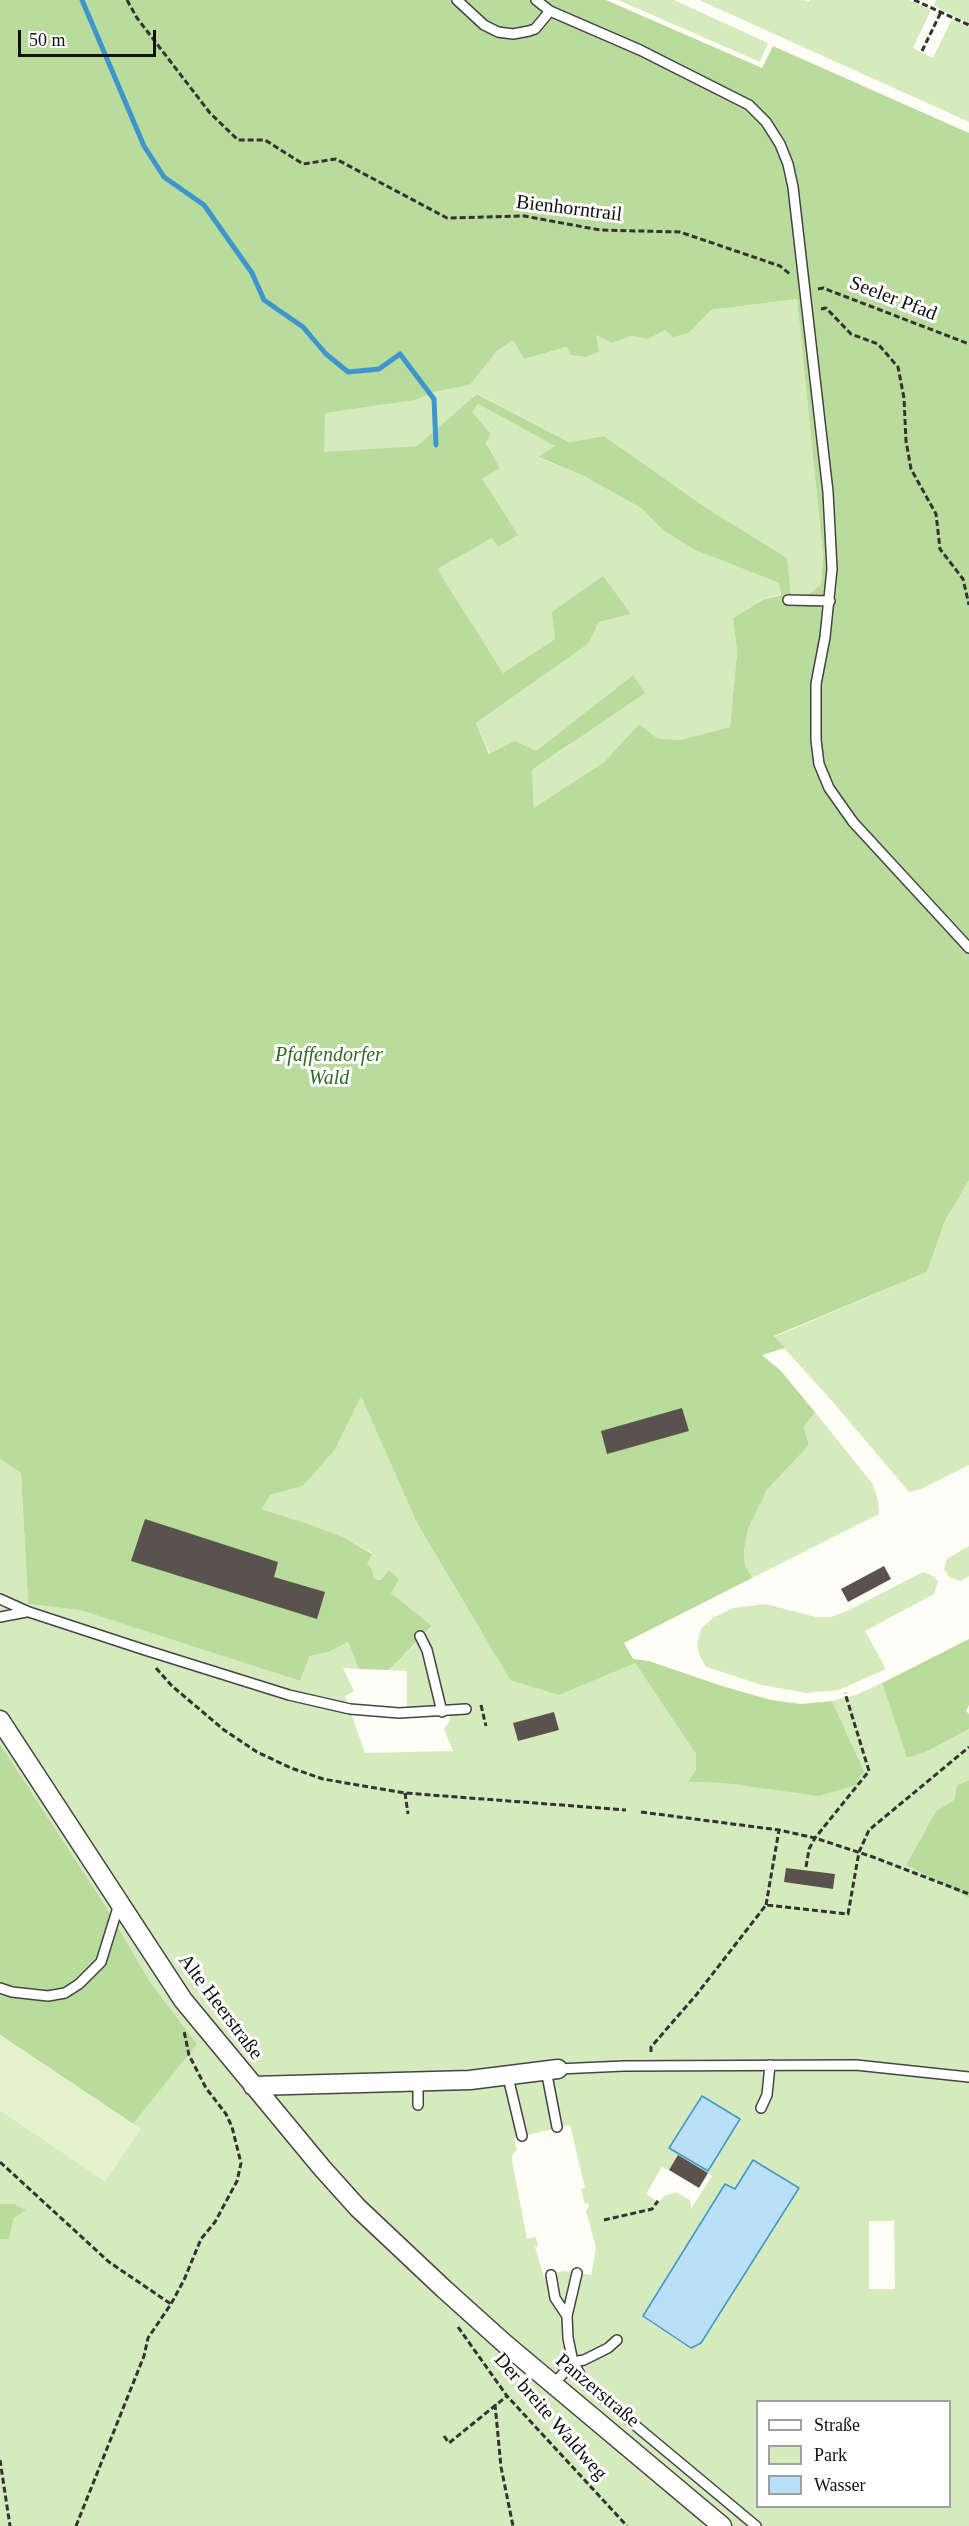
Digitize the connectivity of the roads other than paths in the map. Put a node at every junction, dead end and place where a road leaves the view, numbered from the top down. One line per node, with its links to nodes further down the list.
1 (457, 0): 3 (lane)
2 (536, 0): 3 (lane)
3 (550, 11): 5 (lane)
4 (788, 600): 5 (lane)
5 (830, 601): 6 (lane)
6 (969, 948)
7 (0, 1599): 8 (lane)
8 (28, 1612): 9 (lane); 12 (lane)
9 (0, 1617)
10 (420, 1636): 12 (lane)
11 (466, 1709): 12 (lane)
12 (442, 1712)
13 (0, 1720): 14 (street, Alte Heerstraße)
14 (119, 1904): 15 (lane); 21 (street, Alte Heerstraße)
15 (0, 1988)
16 (770, 2065): 17 (lane); 18 (lane); 23 (lane)
17 (552, 2069): 19 (street); 24 (lane)
18 (969, 2076)
19 (508, 2077): 20 (street); 25 (lane)
20 (418, 2081): 21 (street); 22 (lane)
21 (253, 2086): 28 (street, Alte Heerstraße)
22 (418, 2105)
23 (761, 2108)
24 (556, 2127)
25 (522, 2136)
26 (577, 2273): 29 (lane)
27 (551, 2275): 29 (lane)
28 (444, 2289): 32 (street, Panzerstraße)
29 (567, 2316): 31 (lane)
30 (616, 2340): 31 (lane)
31 (573, 2362): 32 (lane); 34 (lane)
32 (554, 2384): 33 (street, Panzerstraße)
33 (723, 2526)
34 (756, 2526)

